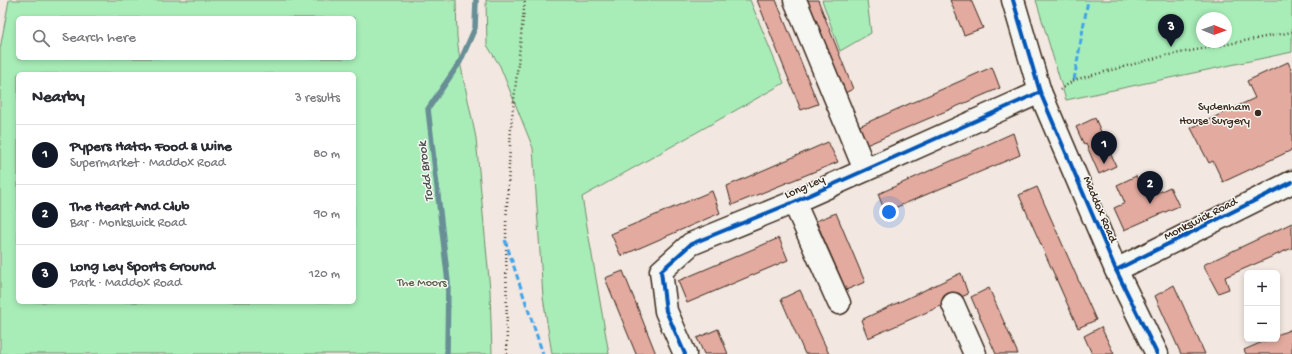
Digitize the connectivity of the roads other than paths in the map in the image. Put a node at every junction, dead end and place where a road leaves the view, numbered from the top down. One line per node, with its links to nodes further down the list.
1 (795, 0): 4 (street)
2 (1013, 0): 3 (street, Maddox Road)
3 (1041, 97): 4 (street, Long Ley); 7 (street, Maddox Road)
4 (865, 170): 6 (street, Long Ley)
5 (1292, 182): 7 (street, Monkswick Road)
6 (794, 202): 8 (street, Long Ley); 10 (street, Long Ley)
7 (1116, 270): 12 (street, Maddox Road)
8 (839, 304)
9 (953, 304): 11 (street)
10 (685, 354)
11 (975, 354)
12 (1157, 354)

